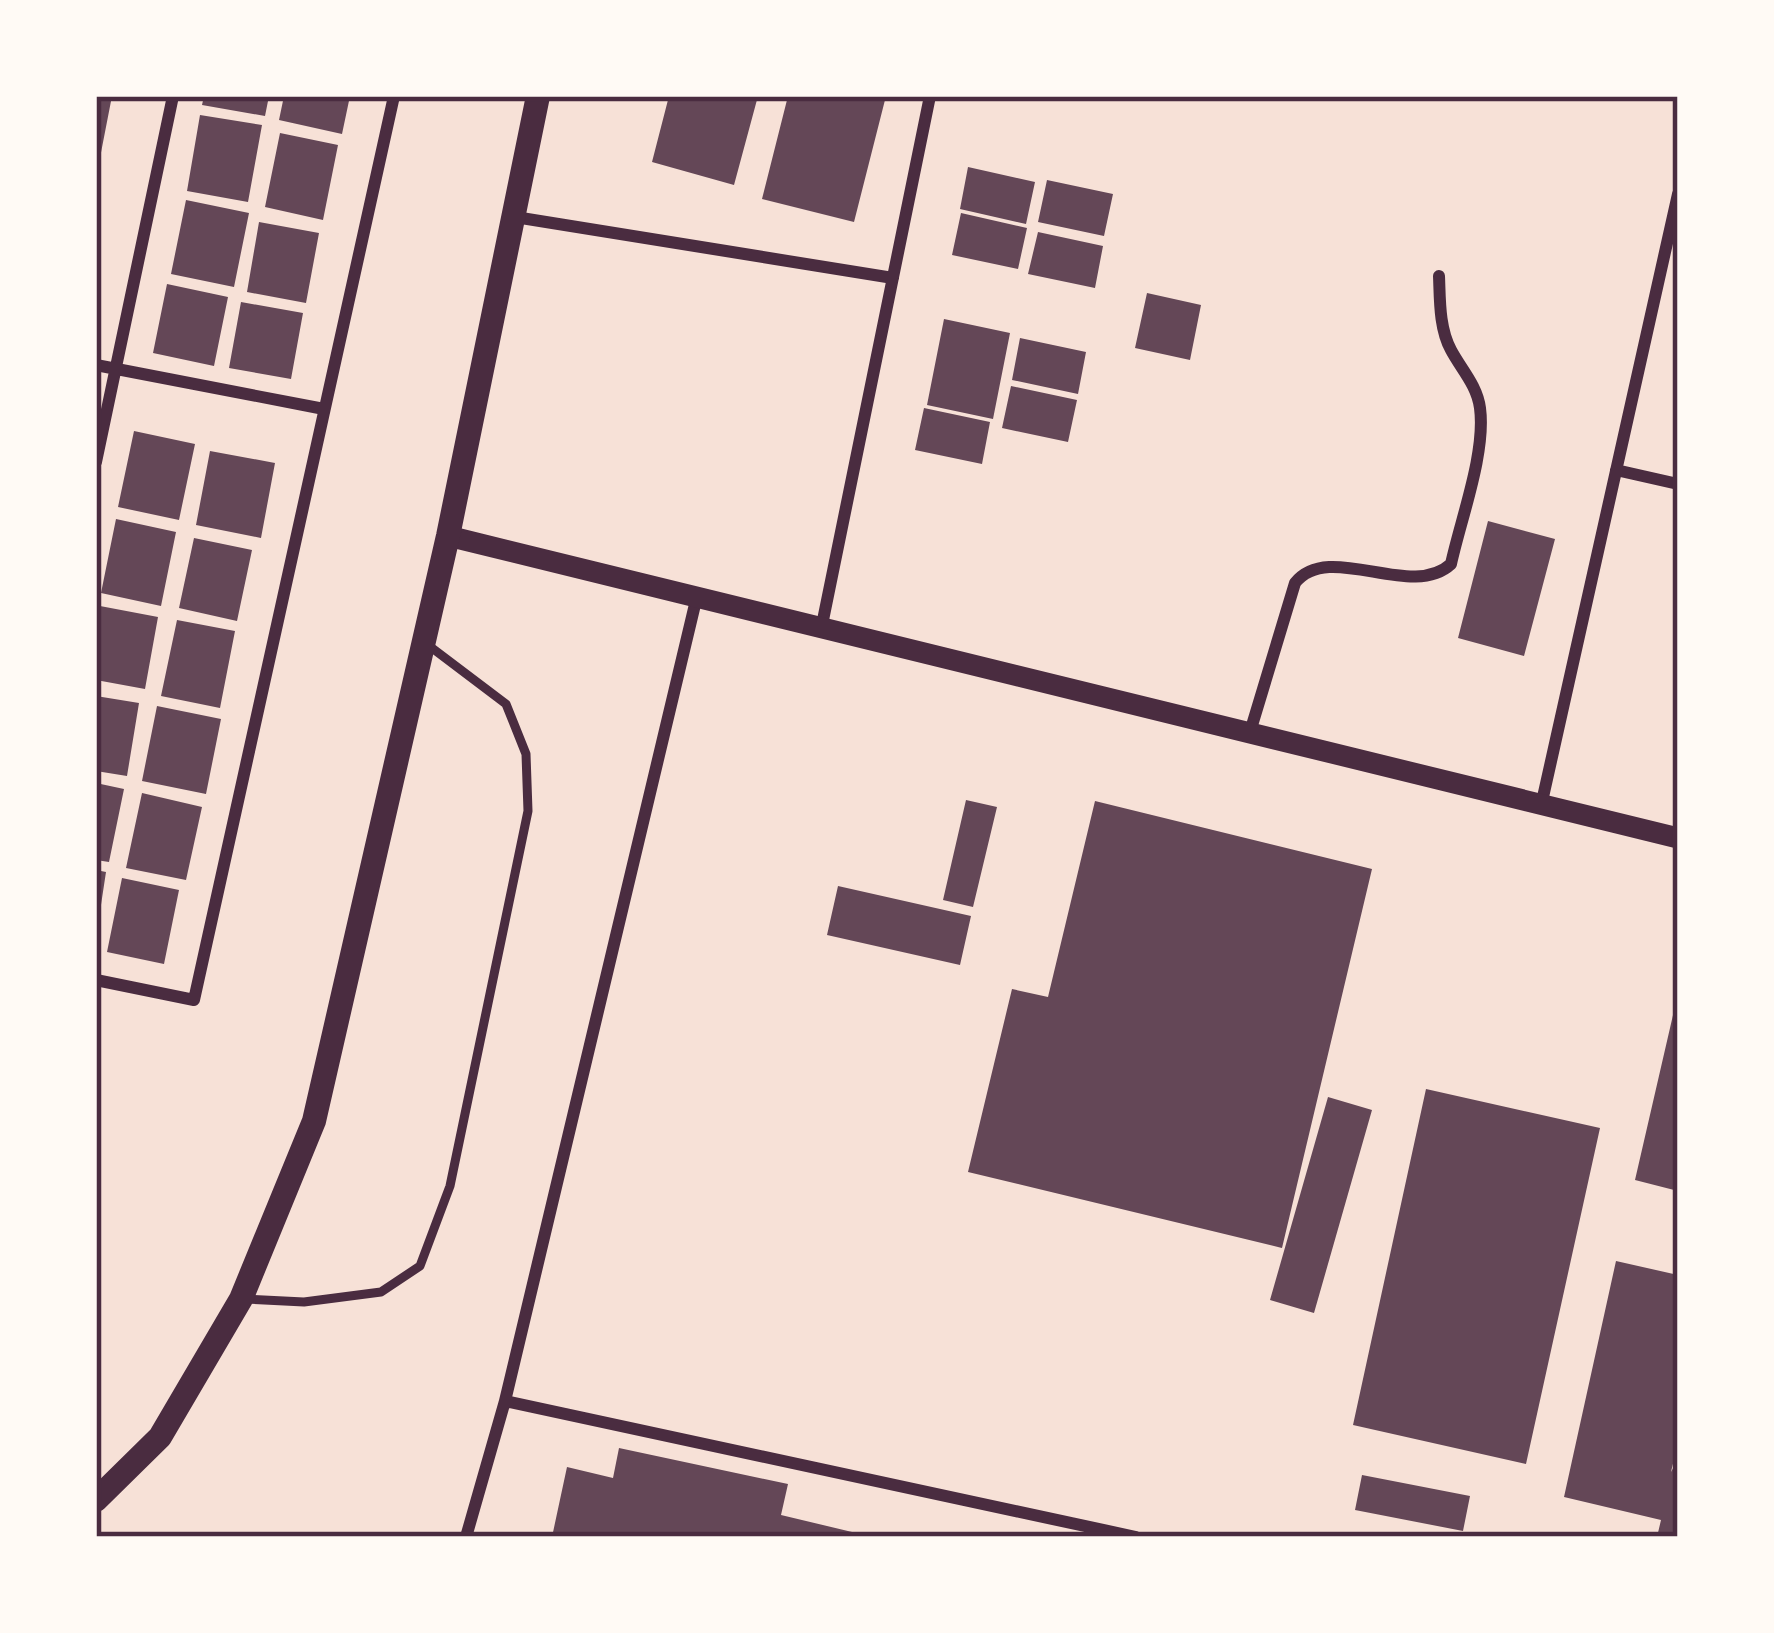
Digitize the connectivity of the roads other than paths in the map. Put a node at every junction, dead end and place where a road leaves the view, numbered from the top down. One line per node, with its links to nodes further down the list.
1 (173, 96): 10 (street)
2 (394, 96): 11 (street)
3 (538, 96): 6 (main road)
4 (930, 96): 8 (street)
5 (1678, 194): 13 (street)
6 (514, 217): 8 (street); 15 (main road)
7 (1439, 276): 19 (street)
8 (892, 278): 17 (street)
9 (96, 365): 10 (street)
10 (116, 369): 11 (street); 12 (street)
11 (324, 409): 22 (street)
12 (96, 462)
13 (1616, 470): 14 (street); 20 (street)
14 (1678, 484)
15 (448, 536): 16 (street); 18 (main road)
16 (697, 595): 17 (street); 24 (street)
17 (822, 625): 19 (street)
18 (424, 642): 23 (main road); 23 (lane)
19 (1250, 732): 20 (street)
20 (1541, 806): 21 (street)
21 (1678, 838)
22 (96, 980)
23 (241, 1299): 25 (main road)
24 (505, 1400): 26 (street); 27 (street)
25 (96, 1500)
26 (466, 1537)
27 (1136, 1537)

